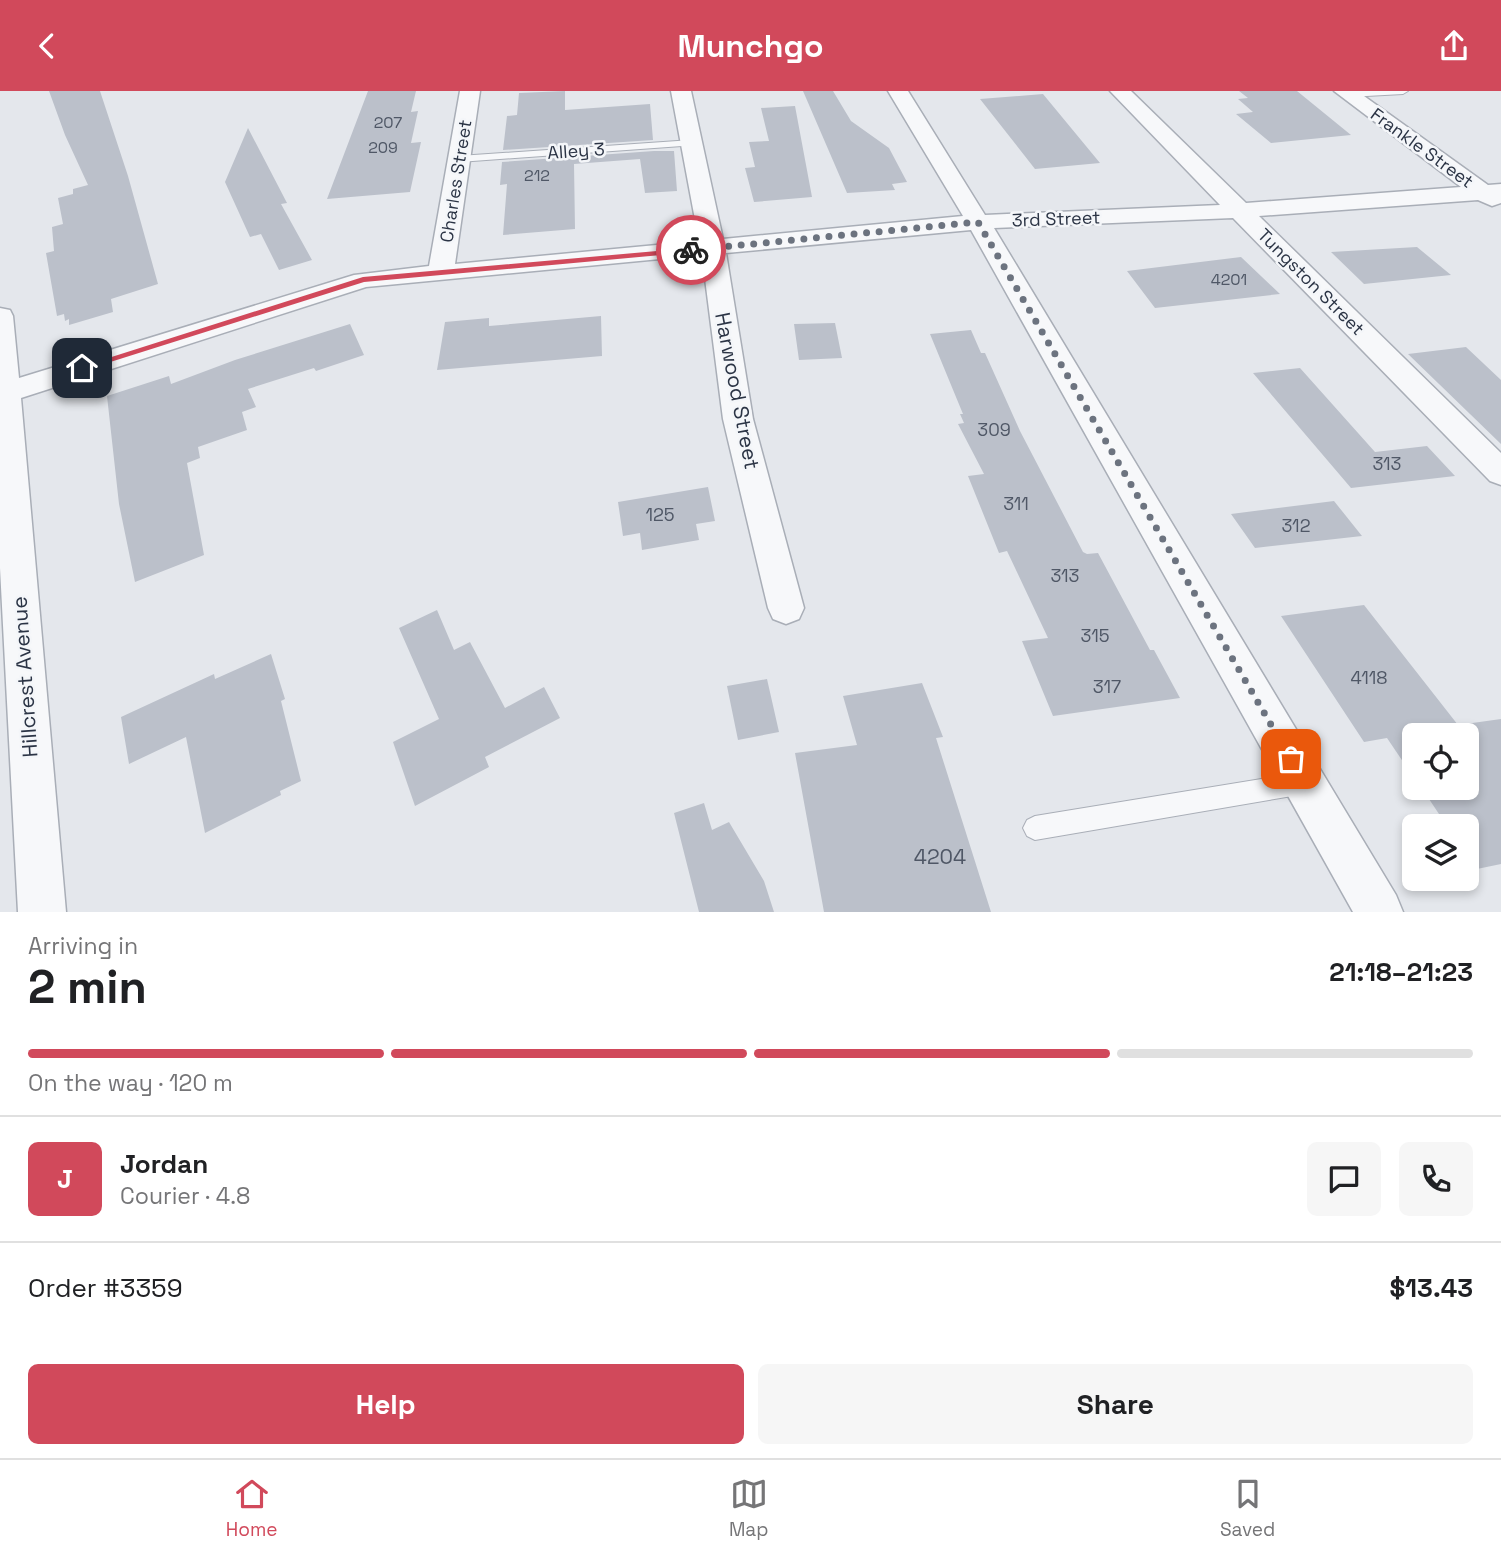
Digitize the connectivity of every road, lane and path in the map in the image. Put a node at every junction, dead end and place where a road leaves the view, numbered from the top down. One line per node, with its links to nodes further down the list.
1 (470, 91): 8 (street, Charles Street)
2 (681, 91): 7 (street, Harwood Street)
3 (898, 91): 11 (street)
4 (1120, 91): 10 (street, Tungston Street)
5 (1403, 91): 6 (lane)
6 (1346, 93): 9 (street, Frankle Street)
7 (692, 143): 8 (lane, Alley 3); 12 (street, Harwood Street)
8 (459, 159): 13 (street, Charles Street)
9 (1495, 197): 10 (street, 3rd Street)
10 (1239, 211): 11 (street, 3rd Street); 16 (street, Tungston Street)
11 (978, 222): 12 (street, 3rd Street); 18 (street)
12 (713, 249): 13 (street, 3rd Street); 17 (street, Harwood Street)
13 (441, 271): 15 (street, 3rd Street)
14 (0, 316): 15 (street, Hillcrest Avenue)
15 (3, 393): 20 (street, Hillcrest Avenue)
16 (1501, 473)
17 (786, 608)
18 (1304, 783): 19 (lane); 21 (street)
19 (1035, 828)
20 (42, 912)
21 (1379, 912)

